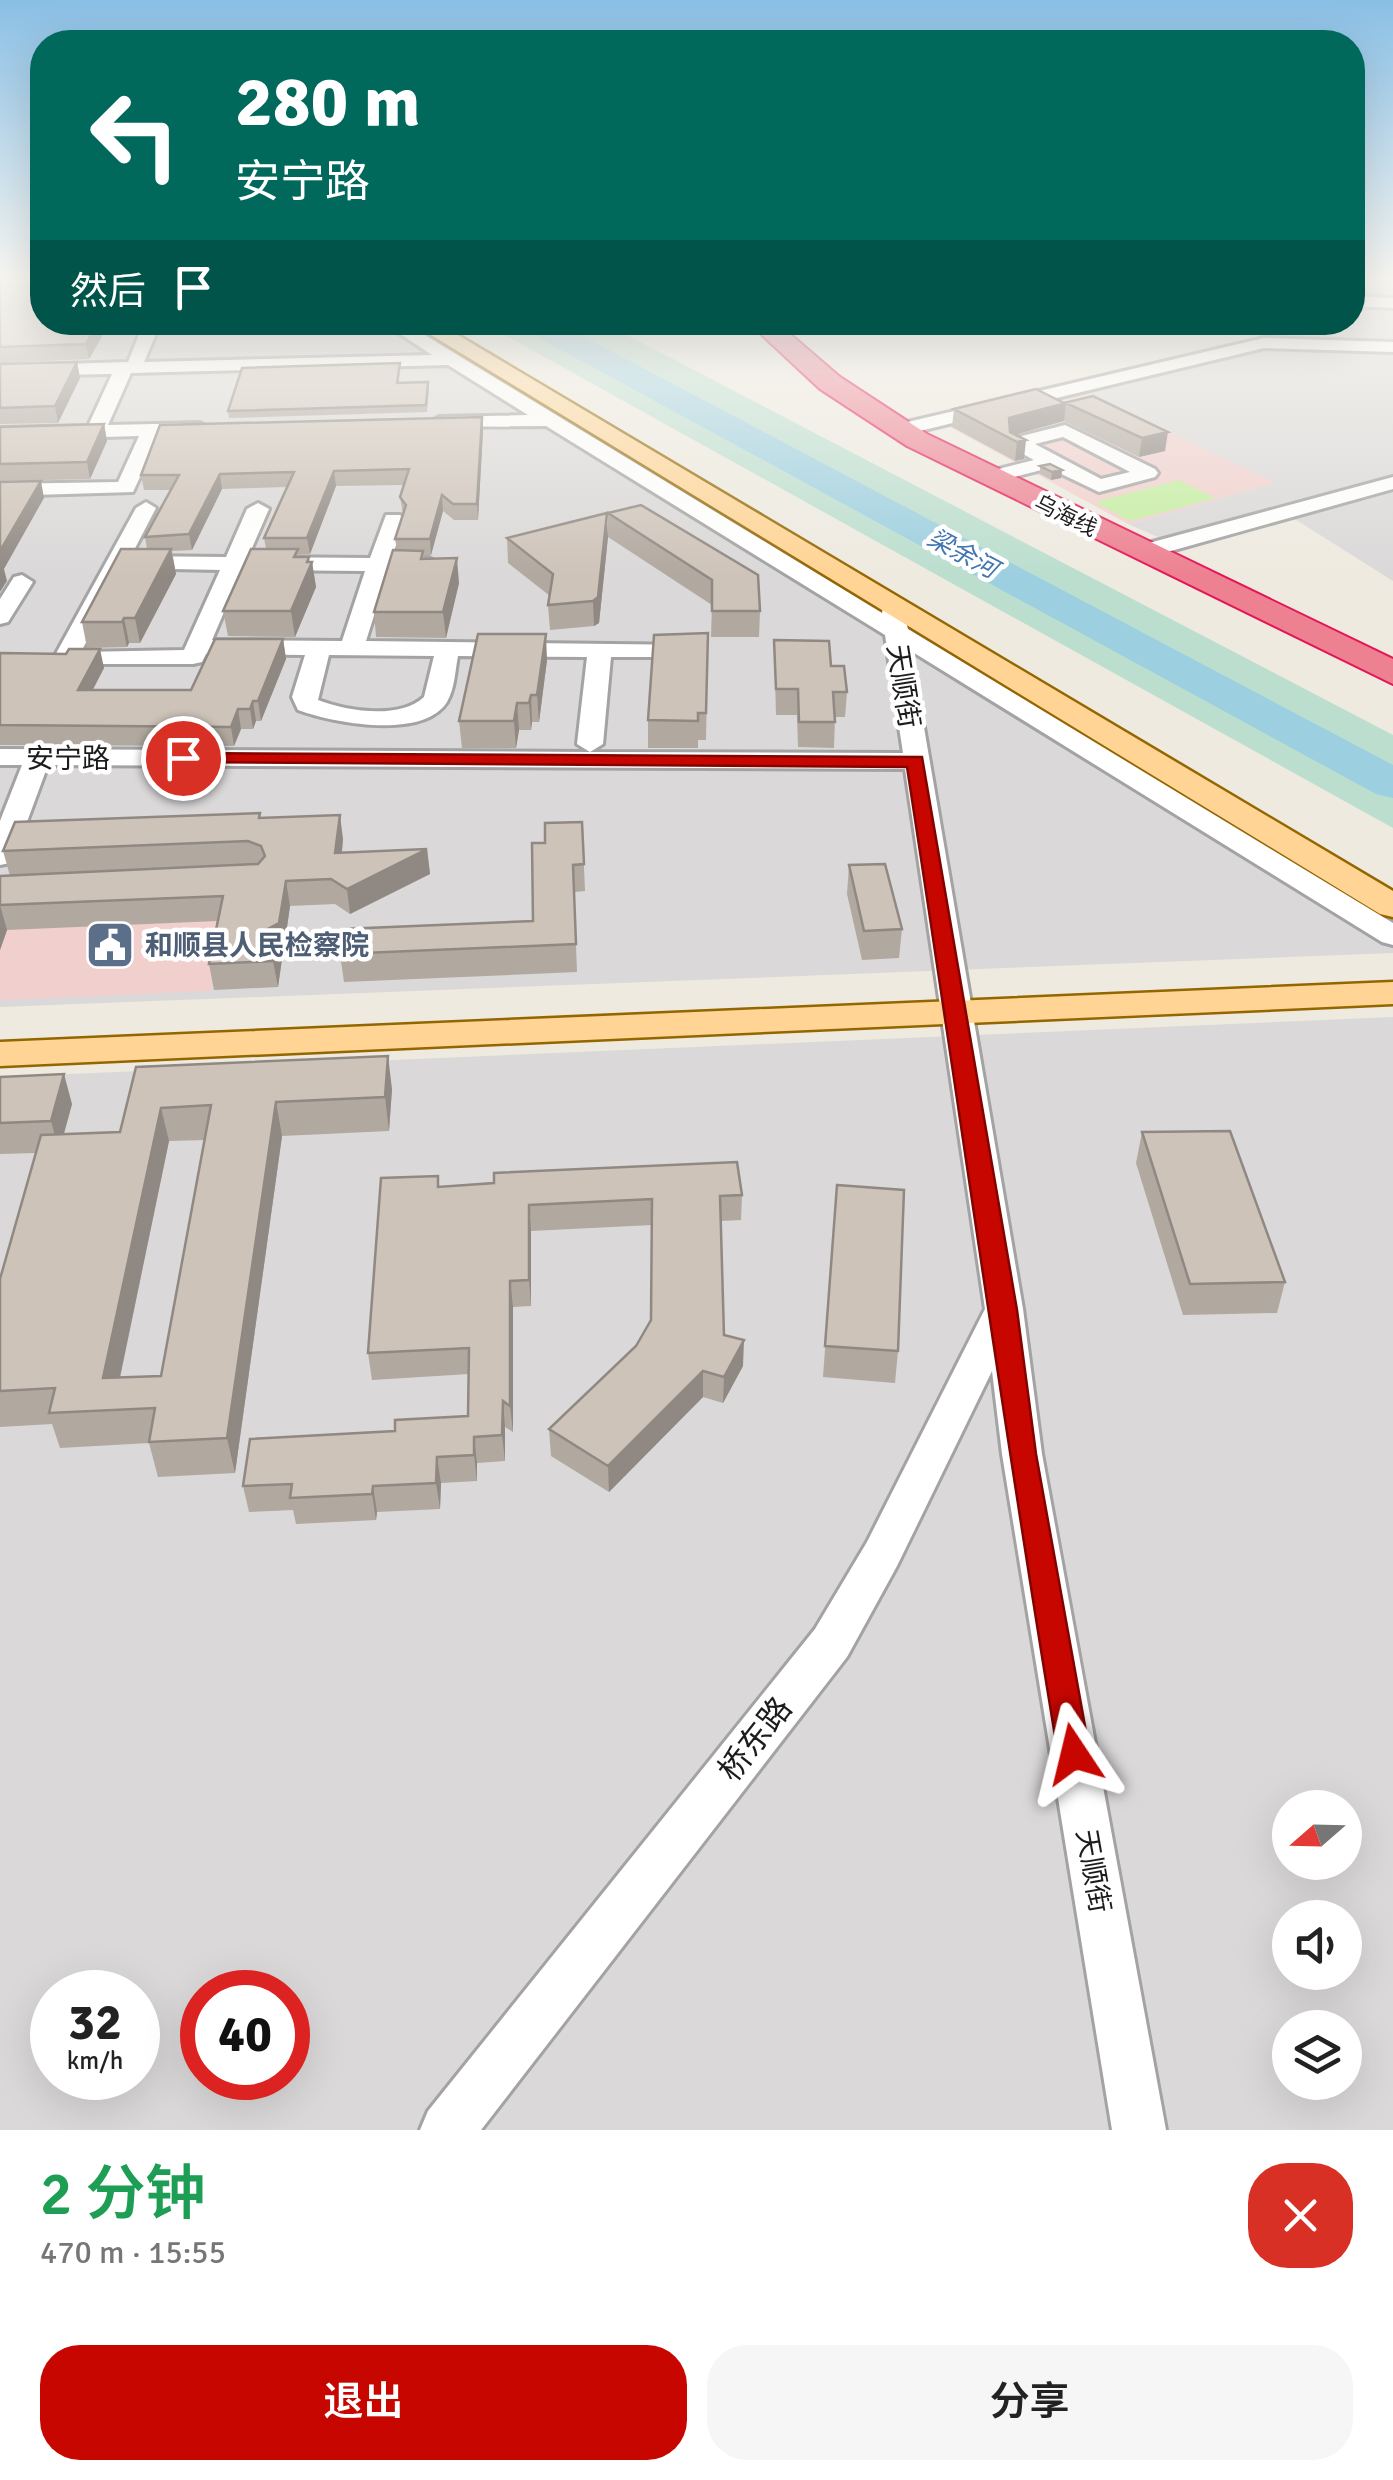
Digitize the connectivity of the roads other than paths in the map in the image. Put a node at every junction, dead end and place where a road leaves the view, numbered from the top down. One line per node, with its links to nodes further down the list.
1 (123, 378): 11 (street)
2 (492, 378): 6 (street)
3 (498, 378): 27 (main road)
4 (824, 378): 10 (highway, 乌海线)
5 (1113, 378): 10 (street)
6 (549, 420): 7 (street); 27 (street)
7 (410, 423)
8 (211, 428): 9 (street)
9 (152, 430): 11 (street); 16 (street)
10 (899, 430): 14 (highway, 乌海线)
11 (95, 432): 12 (street)
12 (0, 434)
13 (1052, 462): 13 (street); 14 (street)
14 (990, 478): 20 (highway, 乌海线)
15 (1393, 483): 20 (street)
16 (0, 490)
17 (146, 508): 21 (street)
18 (258, 509): 22 (street)
19 (393, 519): 23 (street)
20 (1142, 552): 34 (highway, 乌海线)
21 (117, 563): 22 (street); 28 (street)
22 (234, 564): 23 (street); 28 (street)
23 (379, 564): 24 (street); 30 (street)
24 (429, 564)
25 (22, 582): 26 (street)
26 (0, 617)
27 (894, 618): 40 (street, 天顺街); 42 (main road); 43 (street)
28 (197, 646): 29 (street)
29 (320, 648): 30 (street); 35 (street)
30 (352, 648): 31 (street)
31 (448, 648): 32 (street); 35 (street)
32 (600, 650): 33 (street); 36 (street)
33 (688, 650)
34 (1393, 673)
35 (366, 716): 39 (street)
36 (590, 744)
37 (0, 758): 38 (street, 安宁路)
38 (38, 758): 39 (street, 安宁路); 41 (street)
39 (354, 759): 40 (street, 安宁路)
40 (916, 761): 46 (street, 天顺街)
41 (0, 857)
42 (1393, 906)
43 (1393, 936)
44 (1393, 978): 46 (main road)
45 (1393, 993): 46 (main road)
46 (955, 1004): 47 (main road); 48 (main road); 49 (street, 天顺街)
47 (0, 1038)
48 (0, 1054)
49 (1004, 1310): 50 (street, 桥东路); 51 (street, 天顺街)
50 (447, 2130)
51 (1139, 2130)

